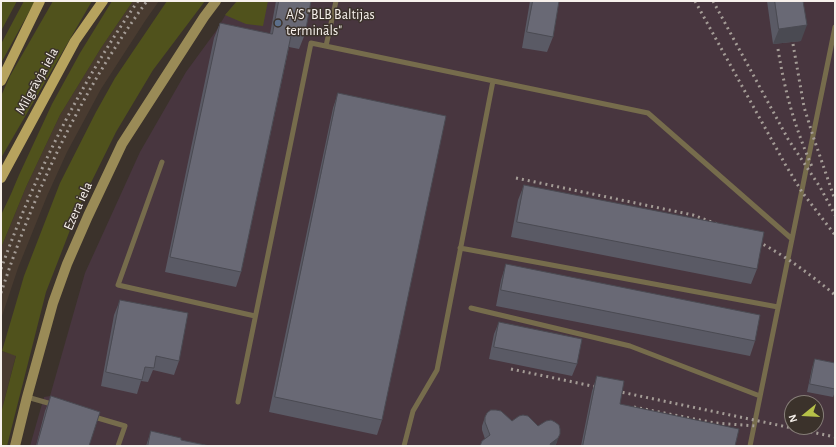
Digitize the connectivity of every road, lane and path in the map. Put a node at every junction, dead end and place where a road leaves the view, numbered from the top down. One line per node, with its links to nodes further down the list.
1 (40, 1): 7 (main road)
2 (103, 1): 10 (main road, Mīlgrāvja iela)
3 (216, 1): 17 (street, Ezera iela)
4 (336, 1): 6 (lane)
5 (835, 27): 11 (lane)
6 (326, 46): 8 (lane); 15 (lane)
7 (1, 80)
8 (493, 81): 11 (lane); 12 (lane)
9 (162, 162): 15 (lane)
10 (1, 178)
11 (792, 239): 13 (lane)
12 (460, 248): 13 (lane); 23 (lane)
13 (778, 307): 16 (lane)
14 (471, 308): 16 (lane)
15 (255, 316): 18 (lane)
16 (760, 396): 24 (lane)
17 (27, 397): 19 (lane); 21 (street, Ezera iela)
18 (238, 402)
19 (61, 407)
20 (82, 414): 22 (lane)
21 (15, 446)
22 (118, 446)
23 (404, 446)
24 (750, 446)

